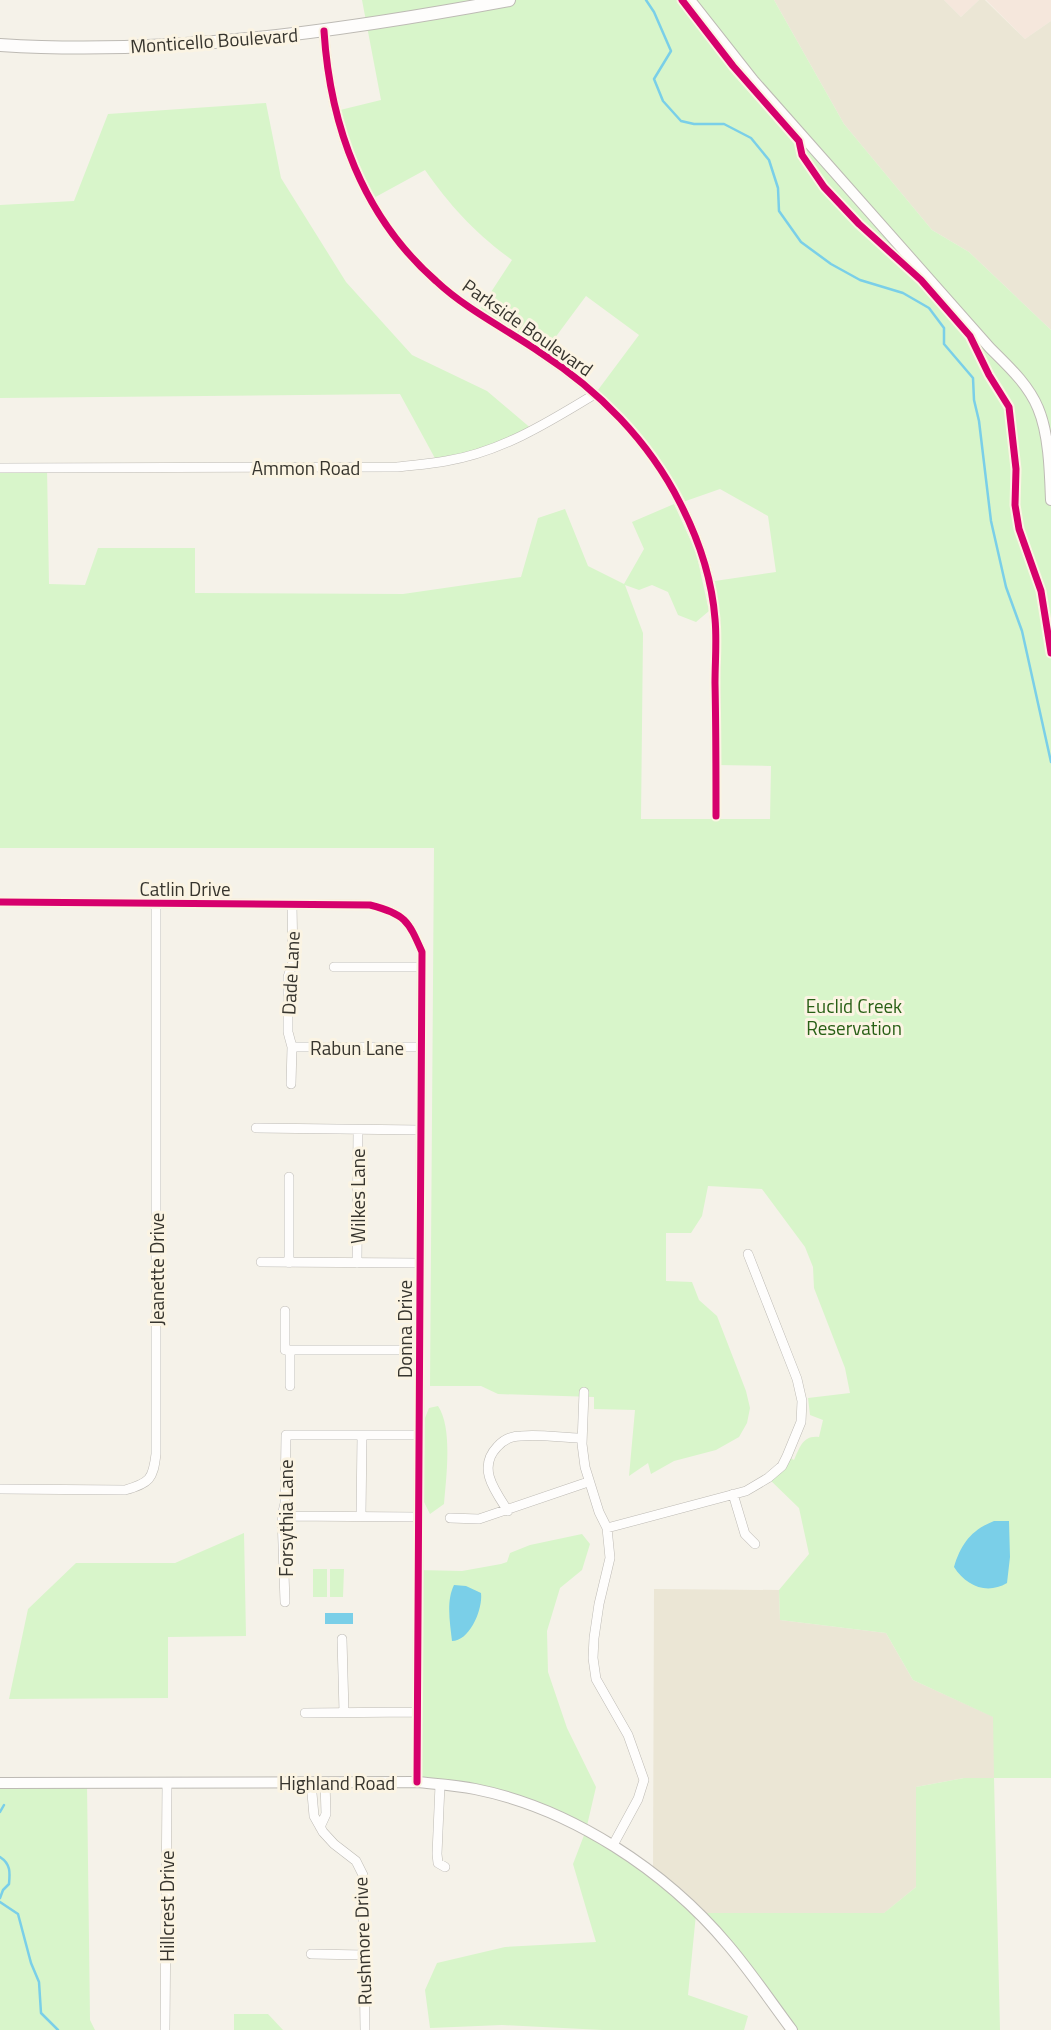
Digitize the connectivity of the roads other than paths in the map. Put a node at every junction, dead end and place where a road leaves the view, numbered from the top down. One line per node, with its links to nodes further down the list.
1 (509, 0): 3 (main road, Monticello Boulevard)
2 (690, 0): 7 (street)
3 (324, 32): 4 (main road, Monticello Boulevard); 5 (street, Parkside Boulevard)
4 (0, 45)
5 (595, 394): 6 (street, Ammon Road); 8 (street, Parkside Boulevard)
6 (0, 468)
7 (1051, 500)
8 (716, 816)
9 (0, 902): 10 (street, Catlin Drive)
10 (156, 904): 11 (street, Catlin Drive); 36 (street, Jeanette Drive)
11 (292, 904): 12 (street, Catlin Drive); 15 (street, Dade Lane)
12 (370, 905): 14 (street, Donna Drive)
13 (334, 967): 14 (street)
14 (422, 967): 16 (street, Donna Drive)
15 (292, 1047): 16 (street, Rabun Lane); 17 (street, Dade Lane)
16 (421, 1047): 20 (street, Donna Drive)
17 (291, 1084)
18 (256, 1128): 19 (street)
19 (358, 1129): 20 (street); 25 (street, Wilkes Lane)
20 (421, 1130): 26 (street, Donna Drive)
21 (289, 1177): 24 (street)
22 (748, 1254): 37 (street)
23 (261, 1262): 24 (street)
24 (289, 1263): 25 (street)
25 (357, 1263): 26 (street)
26 (420, 1263): 29 (street, Donna Drive)
27 (285, 1311): 28 (street)
28 (290, 1350): 29 (street); 30 (street)
29 (420, 1350): 33 (street, Donna Drive)
30 (290, 1386)
31 (584, 1392): 34 (street)
32 (362, 1434): 33 (street); 39 (street, Forsythia Lane); 40 (street)
33 (419, 1434): 41 (street, Donna Drive)
34 (582, 1438): 35 (street); 38 (street)
35 (588, 1482): 38 (street); 43 (street)
36 (0, 1489)
37 (733, 1494): 43 (street); 44 (street)
38 (508, 1511): 42 (street)
39 (282, 1516): 40 (street); 45 (street, Forsythia Lane)
40 (361, 1516): 41 (street)
41 (419, 1517): 48 (street, Donna Drive)
42 (450, 1518)
43 (607, 1528): 57 (street)
44 (755, 1544)
45 (285, 1601)
46 (342, 1639): 47 (street)
47 (344, 1712): 48 (street); 49 (street)
48 (417, 1712): 52 (street, Donna Drive)
49 (305, 1713)
50 (311, 1782): 51 (street, Highland Road); 54 (street, Highland Road); 56 (street)
51 (325, 1782): 52 (street, Highland Road); 56 (street)
52 (417, 1782): 55 (street, Highland Road)
53 (0, 1783): 54 (street, Highland Road)
54 (167, 1783): 61 (street, Hillcrest Drive)
55 (440, 1785): 57 (street, Highland Road); 58 (street)
56 (320, 1827): 60 (street, Rushmore Drive)
57 (613, 1845): 63 (street, Highland Road)
58 (445, 1867)
59 (311, 1954): 60 (street)
60 (364, 1955): 62 (street, Rushmore Drive)
61 (165, 2030)
62 (366, 2030)
63 (792, 2030)

